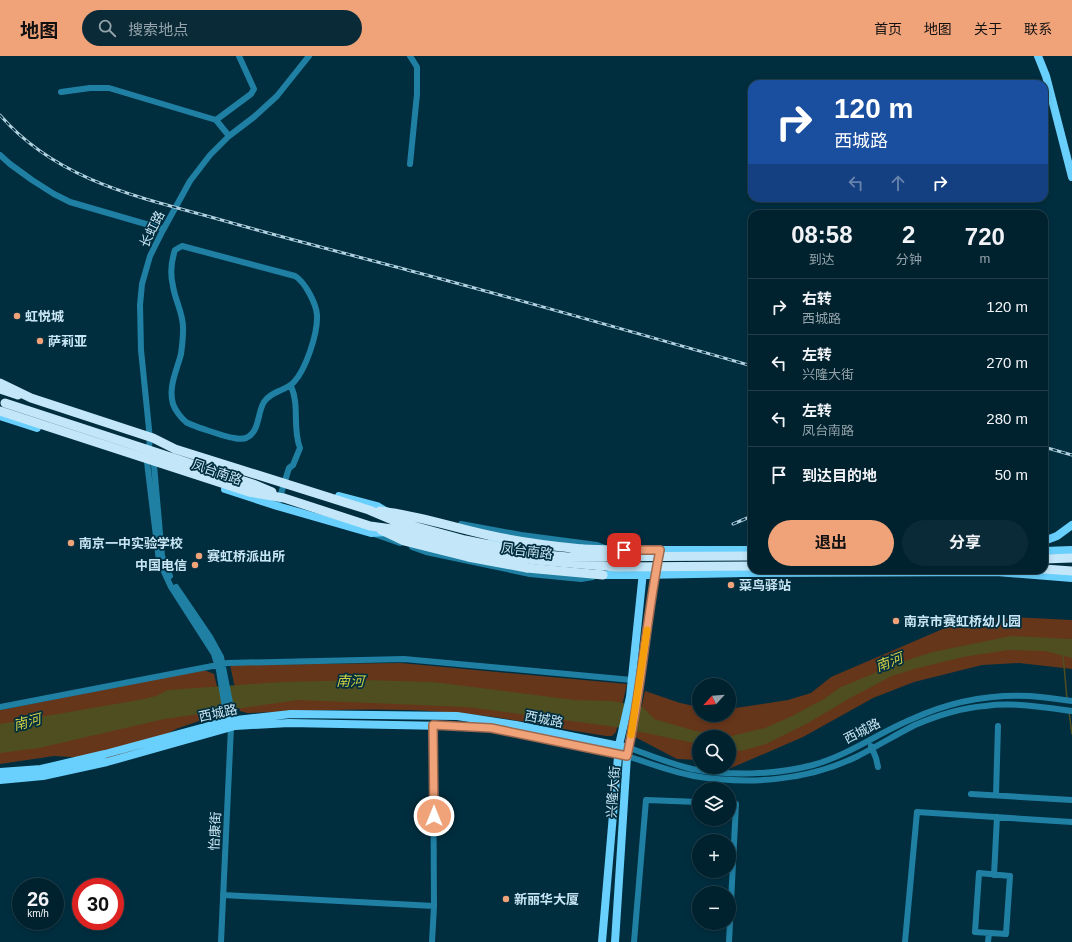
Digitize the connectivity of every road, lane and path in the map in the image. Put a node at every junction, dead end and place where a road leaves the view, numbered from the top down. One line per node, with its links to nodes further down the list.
1 (239, 56): 8 (street)
2 (309, 56): 9 (street, 长虹路)
3 (410, 56): 11 (street)
4 (1038, 56): 5 (main road)
5 (1047, 80)
6 (1048, 84): 12 (main road)
7 (61, 92): 8 (street)
8 (216, 120): 9 (street)
9 (229, 136): 13 (street, 长虹路)
10 (0, 155): 13 (street)
11 (410, 164)
12 (1072, 177)
13 (163, 229): 22 (street, 长虹路)
14 (0, 383): 18 (highway, bridge); 22 (main road, 凤台南路)
15 (291, 386): 15 (street); 25 (street)
16 (0, 389): 18 (highway, bridge)
17 (0, 397): 23 (highway)
18 (31, 398): 23 (highway, bridge)
19 (0, 401): 26 (highway, bridge)
20 (0, 412): 26 (highway, 凤台南路, bridge)
21 (0, 416): 24 (main road, 凤台南路)
22 (150, 439): 24 (street, 长虹路); 25 (main road, 凤台南路)
23 (175, 449): 28 (highway, 凤台南路, bridge)
24 (151, 464): 27 (main road, 凤台南路); 50 (street, 长虹路)
25 (285, 481): 27 (street); 28 (main road, 凤台南路)
26 (284, 498): 30 (highway, 凤台南路, bridge)
27 (277, 506): 30 (main road, 凤台南路)
28 (373, 508): 32 (highway, bridge); 32 (main road, 凤台南路); 38 (highway, 凤台南路, bridge)
29 (1072, 525): 31 (main road)
30 (371, 529): 41 (highway, 凤台南路, bridge); 46 (main road, 凤台南路); 46 (highway, bridge)
31 (1048, 539)
32 (612, 550): 33 (main road, 凤台南路)
33 (646, 550): 34 (main road, 凤台南路); 47 (main road, 兴隆大街)
34 (660, 550): 35 (main road, 凤台南路); 48 (main road, 兴隆大街)
35 (748, 550)
36 (1072, 550): 37 (main road)
37 (1048, 551)
38 (748, 556)
39 (1072, 558): 40 (highway)
40 (1048, 559)
41 (748, 566)
42 (1048, 569): 43 (highway)
43 (1072, 571)
44 (748, 572): 48 (main road, 凤台南路)
45 (1021, 574): 49 (main road, 凤台南路)
46 (603, 575): 47 (main road, 凤台南路)
47 (642, 575): 48 (main road, 凤台南路); 51 (main road, 兴隆大街)
48 (655, 575): 52 (main road, 兴隆大街)
49 (1072, 578)
50 (220, 664): 51 (street); 54 (street); 56 (street, 怡康街)
51 (632, 680): 52 (main road, 兴隆大街)
52 (634, 698): 61 (main road, 兴隆大街)
53 (1072, 701): 59 (street, 西城路)
54 (0, 707)
55 (1072, 710): 60 (street, 西城路)
56 (231, 721): 57 (main road, 西城路); 61 (main road, 西城路); 65 (main road, 西城路); 66 (main road, 西城路); 75 (street, 怡康街)
57 (433, 725): 61 (main road, 西城路); 76 (street)
58 (998, 726): 68 (street)
59 (868, 741): 60 (street); 62 (street, 西城路)
60 (872, 748): 63 (street, 西城路); 64 (street)
61 (624, 751): 62 (street, 西城路); 63 (street, 西城路); 80 (main road, 兴隆大街); 81 (main road, 兴隆大街)
62 (666, 761): 63 (street)
63 (664, 768)
64 (878, 768)
65 (0, 772)
66 (0, 780)
67 (971, 794): 68 (street)
68 (996, 795): 69 (street)
69 (1072, 800)
70 (692, 802): 82 (street)
71 (997, 817): 72 (street); 74 (street); 84 (street)
72 (1072, 822)
73 (735, 826): 83 (street)
74 (994, 875): 77 (street); 77 (street)
75 (223, 895): 76 (street); 78 (street, 怡康街)
76 (434, 906): 79 (street)
77 (989, 933): 85 (street)
78 (221, 942)
79 (432, 942)
80 (602, 942)
81 (615, 942)
82 (634, 942)
83 (730, 942)
84 (905, 942)
85 (988, 942)

